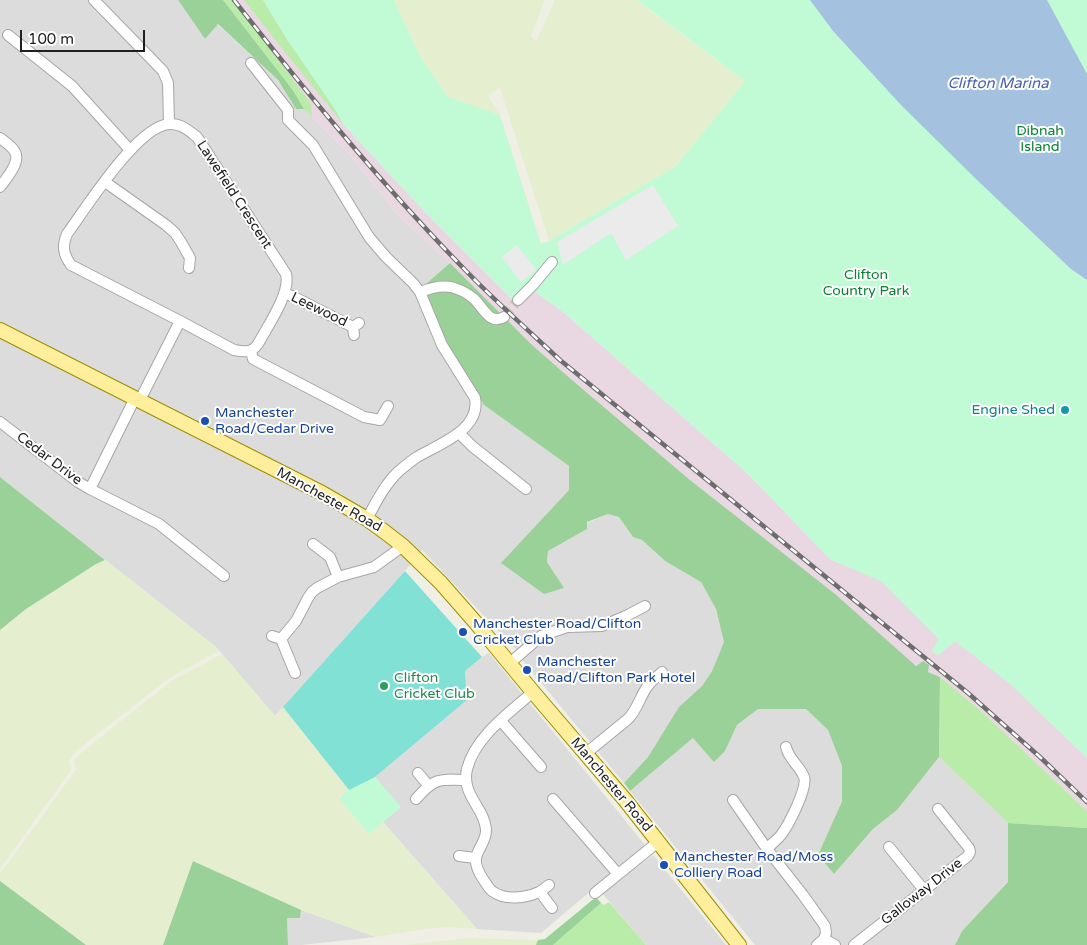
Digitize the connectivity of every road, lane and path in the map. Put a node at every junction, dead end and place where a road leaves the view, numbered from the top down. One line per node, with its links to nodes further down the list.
1 (94, 0): 4 (street)
2 (6, 34): 6 (street)
3 (251, 63): 11 (street)
4 (170, 123): 6 (street); 12 (street, Lawefield Crescent)
5 (0, 138): 8 (street)
6 (130, 150): 7 (street)
7 (105, 182): 10 (street); 15 (street)
8 (0, 187)
9 (552, 262): 13 (street)
10 (189, 268)
11 (420, 292): 14 (street); 22 (street)
12 (285, 293): 16 (street, Leewood); 18 (street)
13 (518, 300)
14 (504, 317)
15 (180, 321): 18 (street); 19 (street)
16 (355, 328)
17 (0, 330): 19 (main road, Manchester Road)
18 (251, 351): 20 (street)
19 (138, 399): 23 (street, Cedar Drive); 25 (main road, Manchester Road)
20 (388, 406)
21 (0, 422): 23 (street, Cedar Drive)
22 (459, 433): 24 (street); 25 (street)
23 (90, 489): 28 (street)
24 (526, 489)
25 (367, 519): 27 (main road, Manchester Road)
26 (313, 544): 29 (street)
27 (403, 546): 29 (street); 31 (main road, Manchester Road)
28 (224, 576)
29 (338, 577): 33 (street)
30 (645, 606): 31 (street)
31 (510, 662): 34 (main road, Manchester Road)
32 (662, 672): 37 (street)
33 (295, 673)
34 (532, 692): 35 (street); 37 (main road, Manchester Road)
35 (501, 721): 38 (street); 40 (street)
36 (786, 747): 48 (street)
37 (585, 754): 46 (main road, Manchester Road)
38 (541, 768)
39 (418, 773): 41 (street)
40 (465, 780): 41 (street); 50 (street)
41 (428, 785): 42 (street)
42 (416, 799)
43 (553, 799): 51 (street)
44 (733, 800): 48 (street)
45 (938, 809): 52 (street, Galloway Drive)
46 (658, 842): 51 (street); 56 (main road, Manchester Road)
47 (889, 846): 52 (street)
48 (767, 849): 55 (street)
49 (460, 856): 50 (street)
50 (476, 858): 54 (street)
51 (618, 874): 53 (street)
52 (924, 890): 58 (street, Galloway Drive)
53 (595, 894)
54 (552, 908)
55 (820, 942): 57 (street)
56 (740, 945)
57 (835, 945)
58 (854, 945)

